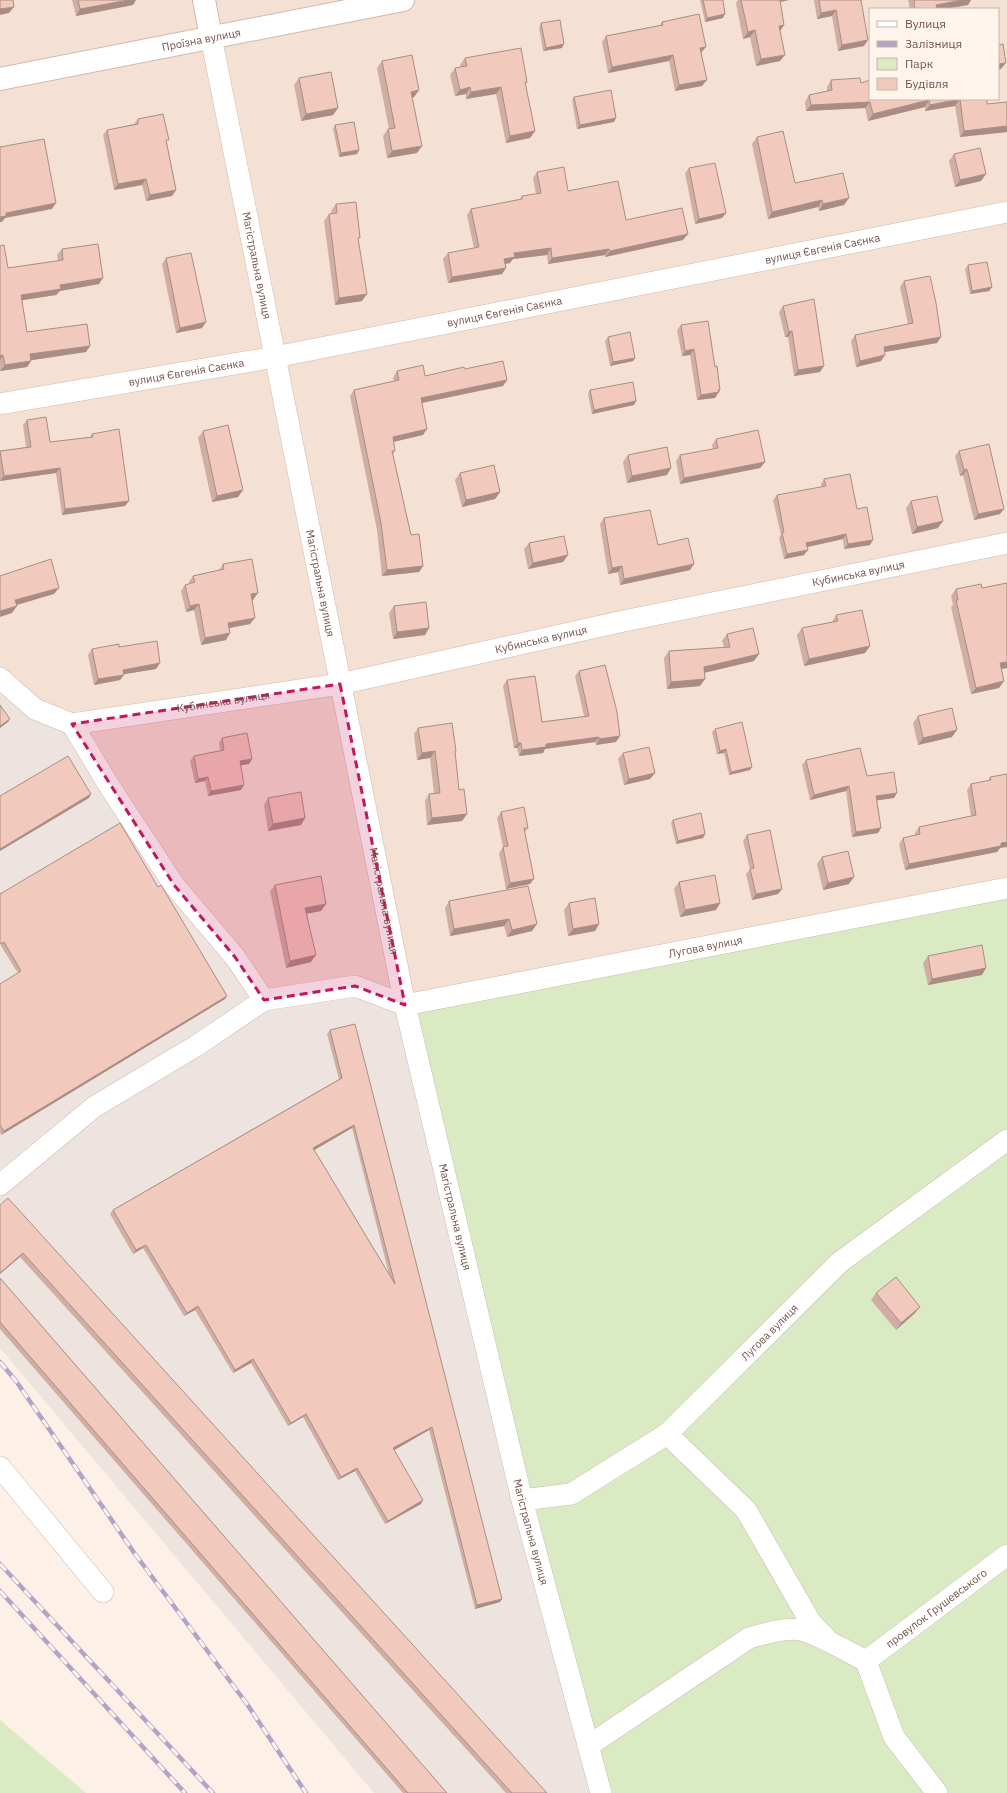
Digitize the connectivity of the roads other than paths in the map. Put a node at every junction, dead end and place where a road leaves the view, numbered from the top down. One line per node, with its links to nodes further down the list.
1 (204, 0): 3 (street, Магістральна вулиця)
2 (403, 0): 3 (street, Проїзна вулиця)
3 (211, 38): 4 (street, Проїзна вулиця); 6 (street, Магістральна вулиця)
4 (0, 79)
5 (1007, 212): 6 (street, вулиця Євгенія Саєнка)
6 (275, 357): 7 (street, вулиця Євгенія Саєнка); 10 (street, Магістральна вулиця)
7 (0, 404)
8 (1007, 543): 10 (street, Кубинська вулиця)
9 (0, 678): 11 (street)
10 (340, 684): 11 (street, Кубинська вулиця); 14 (street, Магістральна вулиця)
11 (72, 724): 13 (street)
12 (1007, 888): 14 (street, Лугова вулиця)
13 (264, 1000): 14 (street); 16 (street)
14 (405, 1005): 19 (street, Магістральна вулиця)
15 (1007, 1140): 17 (street, Лугова вулиця)
16 (0, 1185)
17 (667, 1434): 19 (street, Лугова вулиця); 22 (street)
18 (0, 1467): 21 (street)
19 (522, 1500): 24 (street, Магістральна вулиця)
20 (1007, 1555): 23 (street, провулок Грушевського)
21 (103, 1592)
22 (830, 1643): 23 (street); 24 (street)
23 (866, 1661): 26 (street)
24 (588, 1746): 25 (street, Магістральна вулиця)
25 (601, 1793)
26 (937, 1793)

